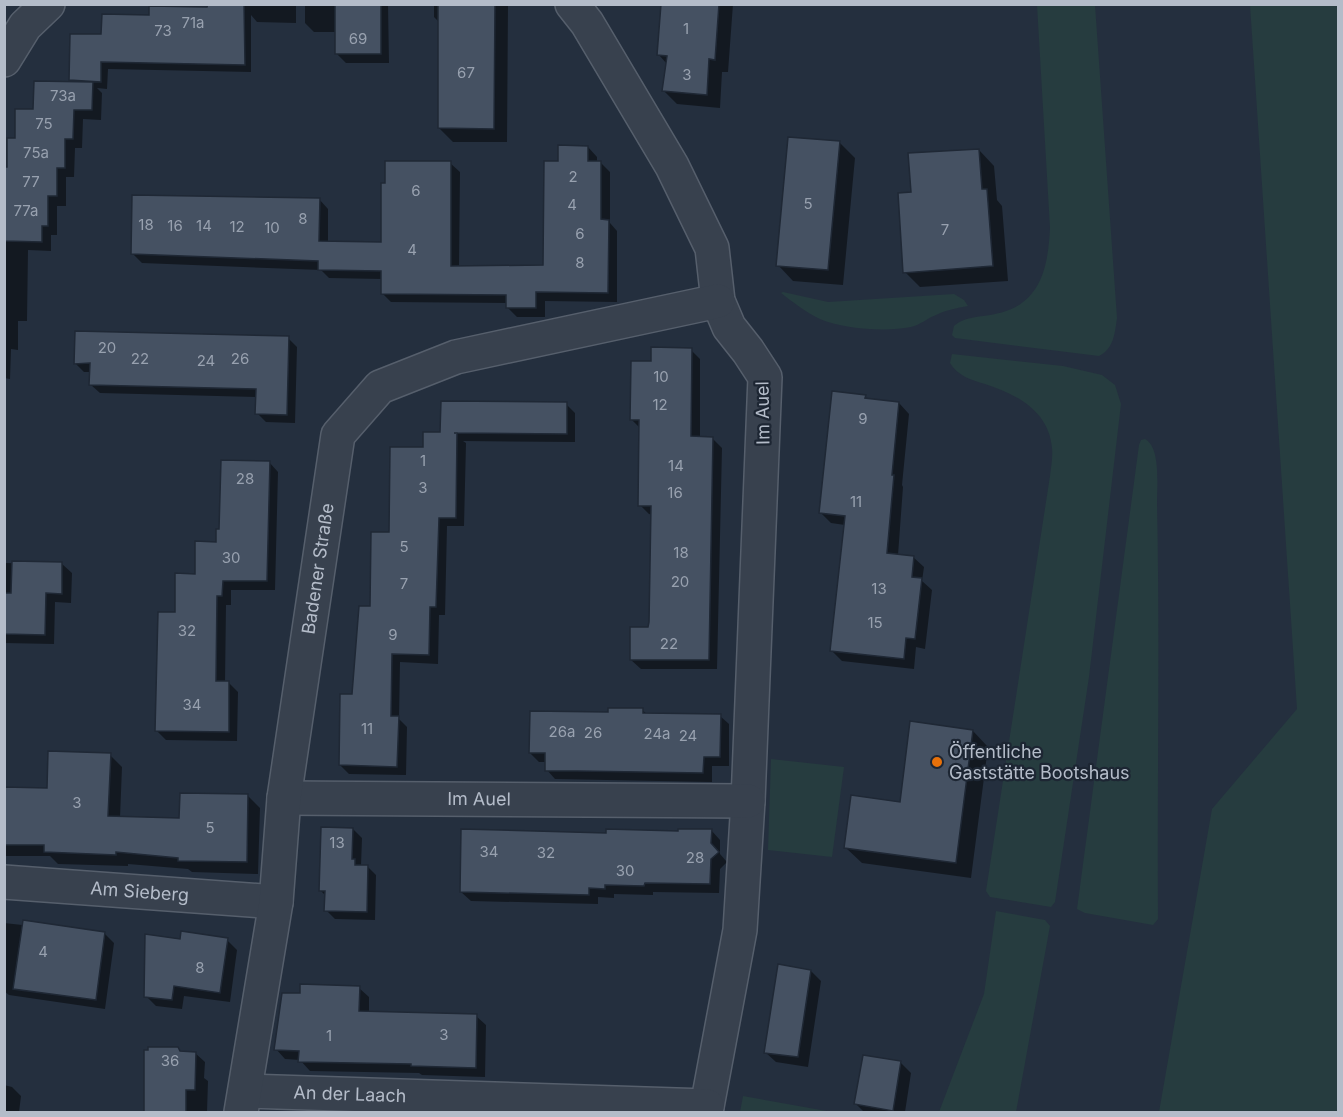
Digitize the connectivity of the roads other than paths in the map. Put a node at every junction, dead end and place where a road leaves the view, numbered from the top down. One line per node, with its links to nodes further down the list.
1 (48, 4): 3 (street)
2 (572, 4): 4 (street, Im Auel)
3 (4, 60)
4 (718, 301): 5 (street, Badener Straße); 6 (street, Im Auel)
5 (284, 798): 6 (street, Im Auel); 8 (street, Badener Straße)
6 (748, 801): 10 (street, Im Auel)
7 (4, 882): 8 (street, Am Sieberg)
8 (276, 902): 9 (street, Badener Straße)
9 (243, 1102): 10 (street, An der Laach)
10 (706, 1109)

